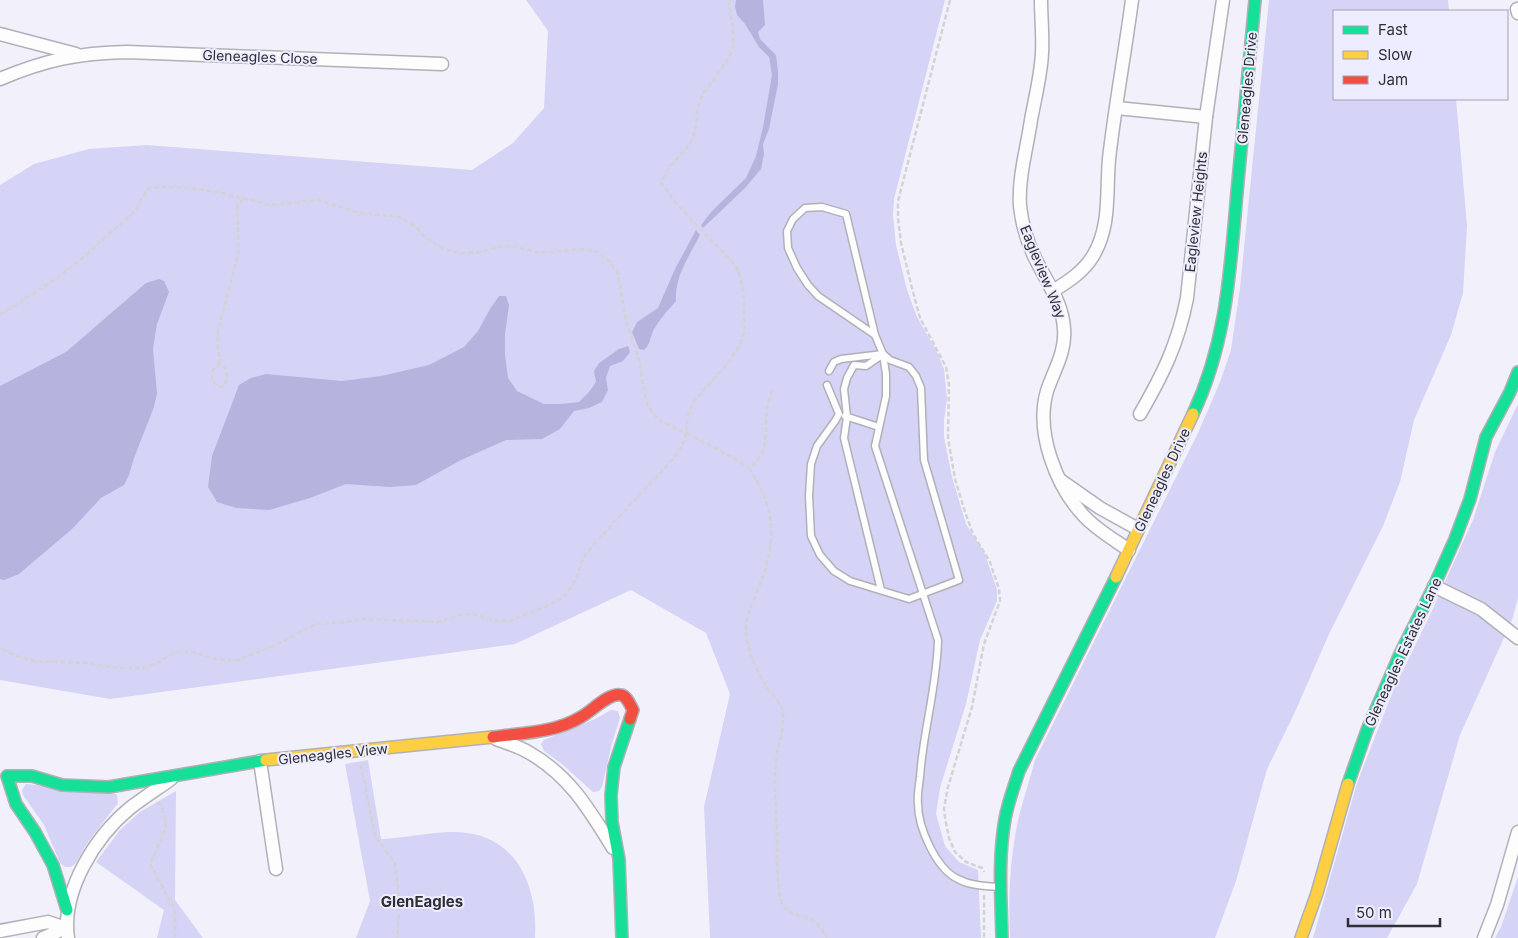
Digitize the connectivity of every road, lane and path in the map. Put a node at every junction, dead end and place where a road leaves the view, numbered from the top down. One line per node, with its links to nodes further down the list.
1 (730, 0): 27 (path)
2 (950, 0): 45 (path)
3 (1041, 0): 14 (street, Eagleview Way)
4 (1132, 0): 11 (street)
5 (1223, 0): 12 (street, Eagleview Heights)
6 (1255, 0): 30 (street, Gleneagles Drive)
7 (0, 34): 8 (street, Gleneagles Close)
8 (78, 54): 9 (street, Gleneagles Close); 10 (street, Gleneagles Close)
9 (442, 64)
10 (0, 79)
11 (1117, 108): 12 (street); 14 (street)
12 (1206, 117): 24 (street, Eagleview Heights)
13 (243, 198): 15 (path); 18 (path); 27 (path)
14 (1053, 291): 29 (street, Eagleview Way)
15 (0, 315)
16 (875, 335): 16 (lane); 17 (lane)
17 (883, 354): 19 (lane); 25 (lane); 26 (lane); 34 (lane)
18 (220, 363): 18 (path)
19 (829, 371)
20 (1518, 372): 32 (street, Gleneagles Estates Lane)
21 (827, 385): 23 (lane)
22 (772, 390): 28 (path)
23 (839, 414): 25 (lane); 33 (lane)
24 (1140, 414)
25 (847, 416): 26 (lane); 33 (lane)
26 (879, 428): 34 (lane)
27 (686, 434): 28 (path); 36 (path)
28 (749, 468): 54 (path)
29 (1060, 480): 30 (street); 31 (street, Eagleview Way)
30 (1138, 529): 31 (street, Gleneagles Drive)
31 (1129, 550): 46 (street, Gleneagles Drive)
32 (1434, 586): 35 (street); 57 (street, Gleneagles Estates Lane)
33 (881, 590): 34 (lane)
34 (923, 594): 45 (lane)
35 (1518, 638)
36 (0, 648)
37 (492, 737): 38 (street, Gleneagles View); 43 (street, Gleneagles View); 43 (street, Gleneagles View)
38 (359, 751): 39 (street, Gleneagles View); 52 (path)
39 (260, 761): 40 (street, Gleneagles View); 44 (street)
40 (175, 776): 41 (street, Gleneagles View); 47 (street, Gleneagles View)
41 (151, 793): 47 (street, Gleneagles View); 51 (path)
42 (1518, 832): 58 (street)
43 (619, 858): 53 (street, Gleneagles View)
44 (276, 869)
45 (984, 886): 46 (lane); 55 (path)
46 (1001, 887): 56 (street, Gleneagles Drive)
47 (67, 910): 49 (street, Gleneagles View)
48 (0, 931): 49 (street)
49 (67, 933): 50 (street)
50 (43, 938)
51 (175, 938)
52 (398, 938)
53 (622, 938)
54 (827, 938)
55 (984, 938)
56 (1002, 938)
57 (1302, 938)
58 (1484, 938)

